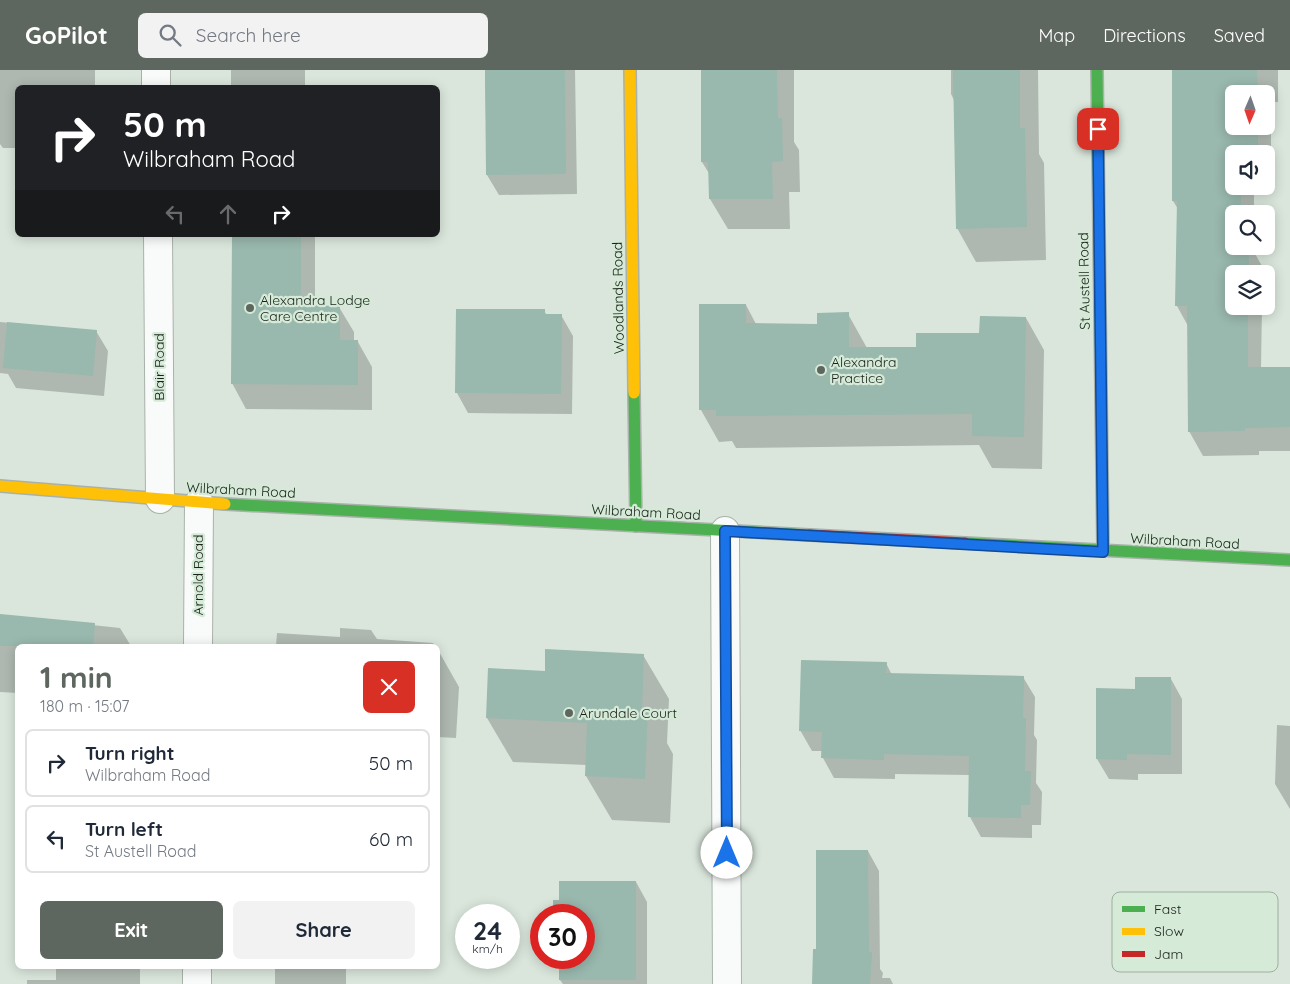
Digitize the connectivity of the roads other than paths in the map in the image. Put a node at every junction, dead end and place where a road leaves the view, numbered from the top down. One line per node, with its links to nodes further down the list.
1 (156, 70): 4 (street)
2 (630, 70): 9 (main road, Woodlands Road)
3 (1097, 70): 11 (main road, St Austell Road)
4 (156, 85)
5 (158, 237): 7 (street, Blair Road)
6 (0, 486): 7 (main road, Wilbraham Road)
7 (160, 499): 8 (main road, Wilbraham Road)
8 (199, 503): 9 (main road, Wilbraham Road); 13 (street, Arnold Road)
9 (636, 526): 10 (main road, Wilbraham Road)
10 (725, 531): 11 (main road, Wilbraham Road); 16 (street)
11 (1103, 552): 12 (main road, Wilbraham Road)
12 (1290, 560)
13 (198, 644)
14 (197, 969): 15 (street)
15 (197, 984)
16 (727, 984)

